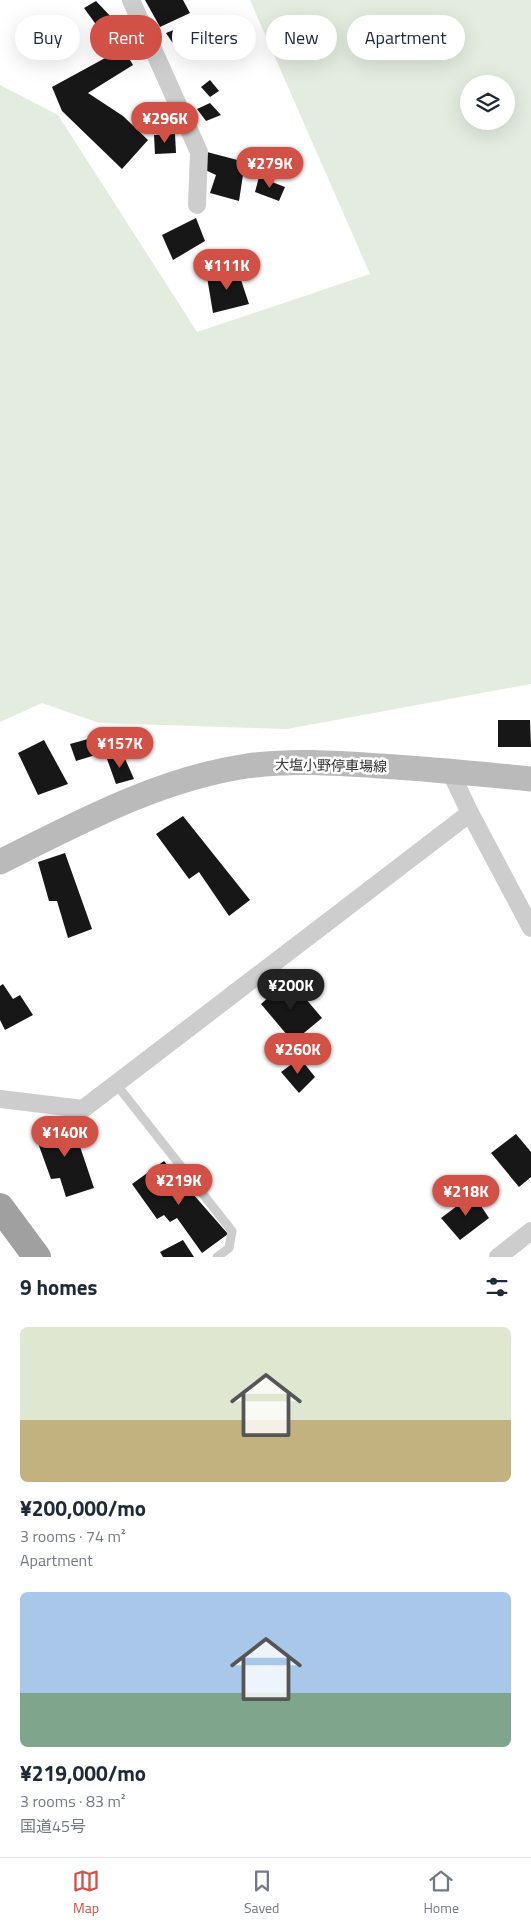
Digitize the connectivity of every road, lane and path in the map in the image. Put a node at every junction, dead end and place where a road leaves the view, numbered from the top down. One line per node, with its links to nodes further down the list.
1 (130, 0): 2 (street)
2 (197, 205)
3 (450, 770): 4 (main road, 大塩小野停車場線); 5 (street); 6 (main road, 大塩小野停車場線)
4 (531, 779)
5 (470, 813): 7 (street); 8 (street)
6 (0, 862)
7 (531, 928)
8 (116, 1084): 9 (street); 13 (lane)
9 (0, 1100)
10 (0, 1207): 12 (highway)
11 (531, 1231): 14 (street)
12 (36, 1257)
13 (217, 1257)
14 (498, 1257)

